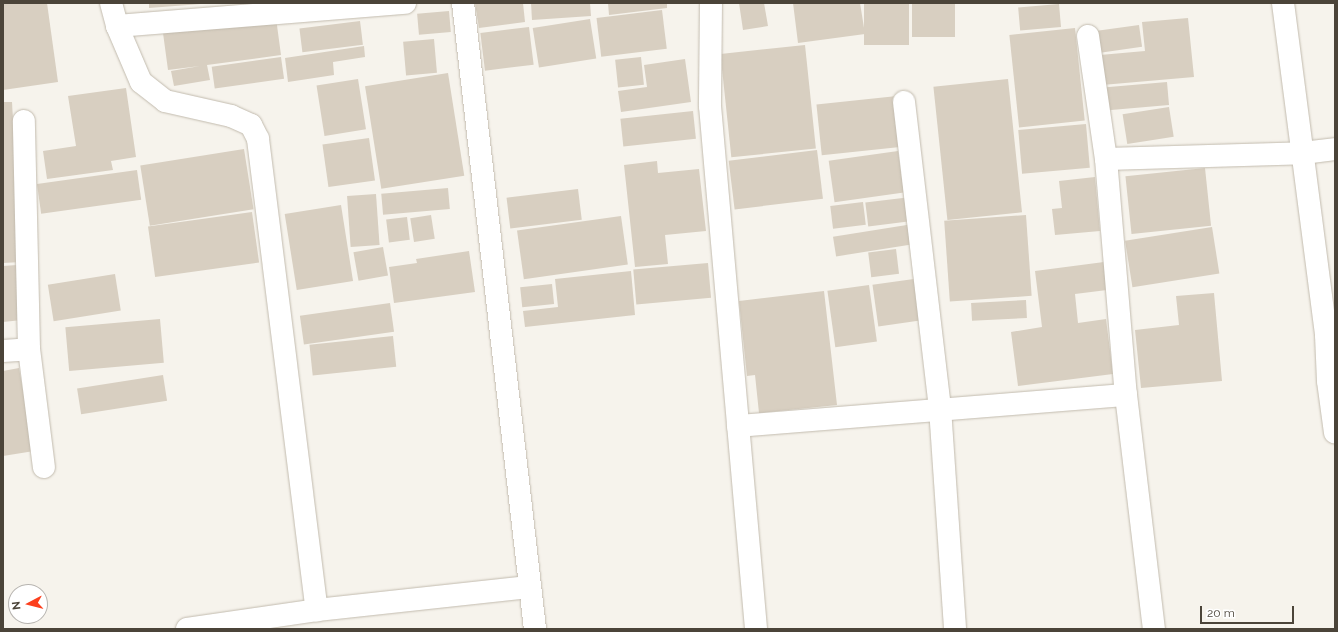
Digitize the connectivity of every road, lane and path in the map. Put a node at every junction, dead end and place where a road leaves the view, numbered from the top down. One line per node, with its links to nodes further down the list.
1 (110, 3): 6 (street)
2 (405, 3): 6 (street)
3 (463, 3): 21 (street)
4 (711, 3): 18 (street)
5 (1284, 3): 11 (street)
6 (117, 26): 22 (street)
7 (1088, 36): 12 (street)
8 (904, 102): 17 (street)
9 (24, 121): 14 (street)
10 (1335, 149): 11 (street)
11 (1302, 153): 12 (street); 13 (street)
12 (1106, 159): 16 (street)
13 (1331, 335): 19 (street)
14 (29, 349): 15 (street); 20 (street)
15 (3, 351)
16 (1126, 395): 17 (street); 27 (street)
17 (940, 408): 18 (street); 26 (street)
18 (738, 426): 25 (street)
19 (1335, 433)
20 (44, 467)
21 (529, 587): 22 (street); 24 (street)
22 (317, 610): 23 (street)
23 (187, 629)
24 (535, 629)
25 (756, 629)
26 (955, 629)
27 (1154, 629)

